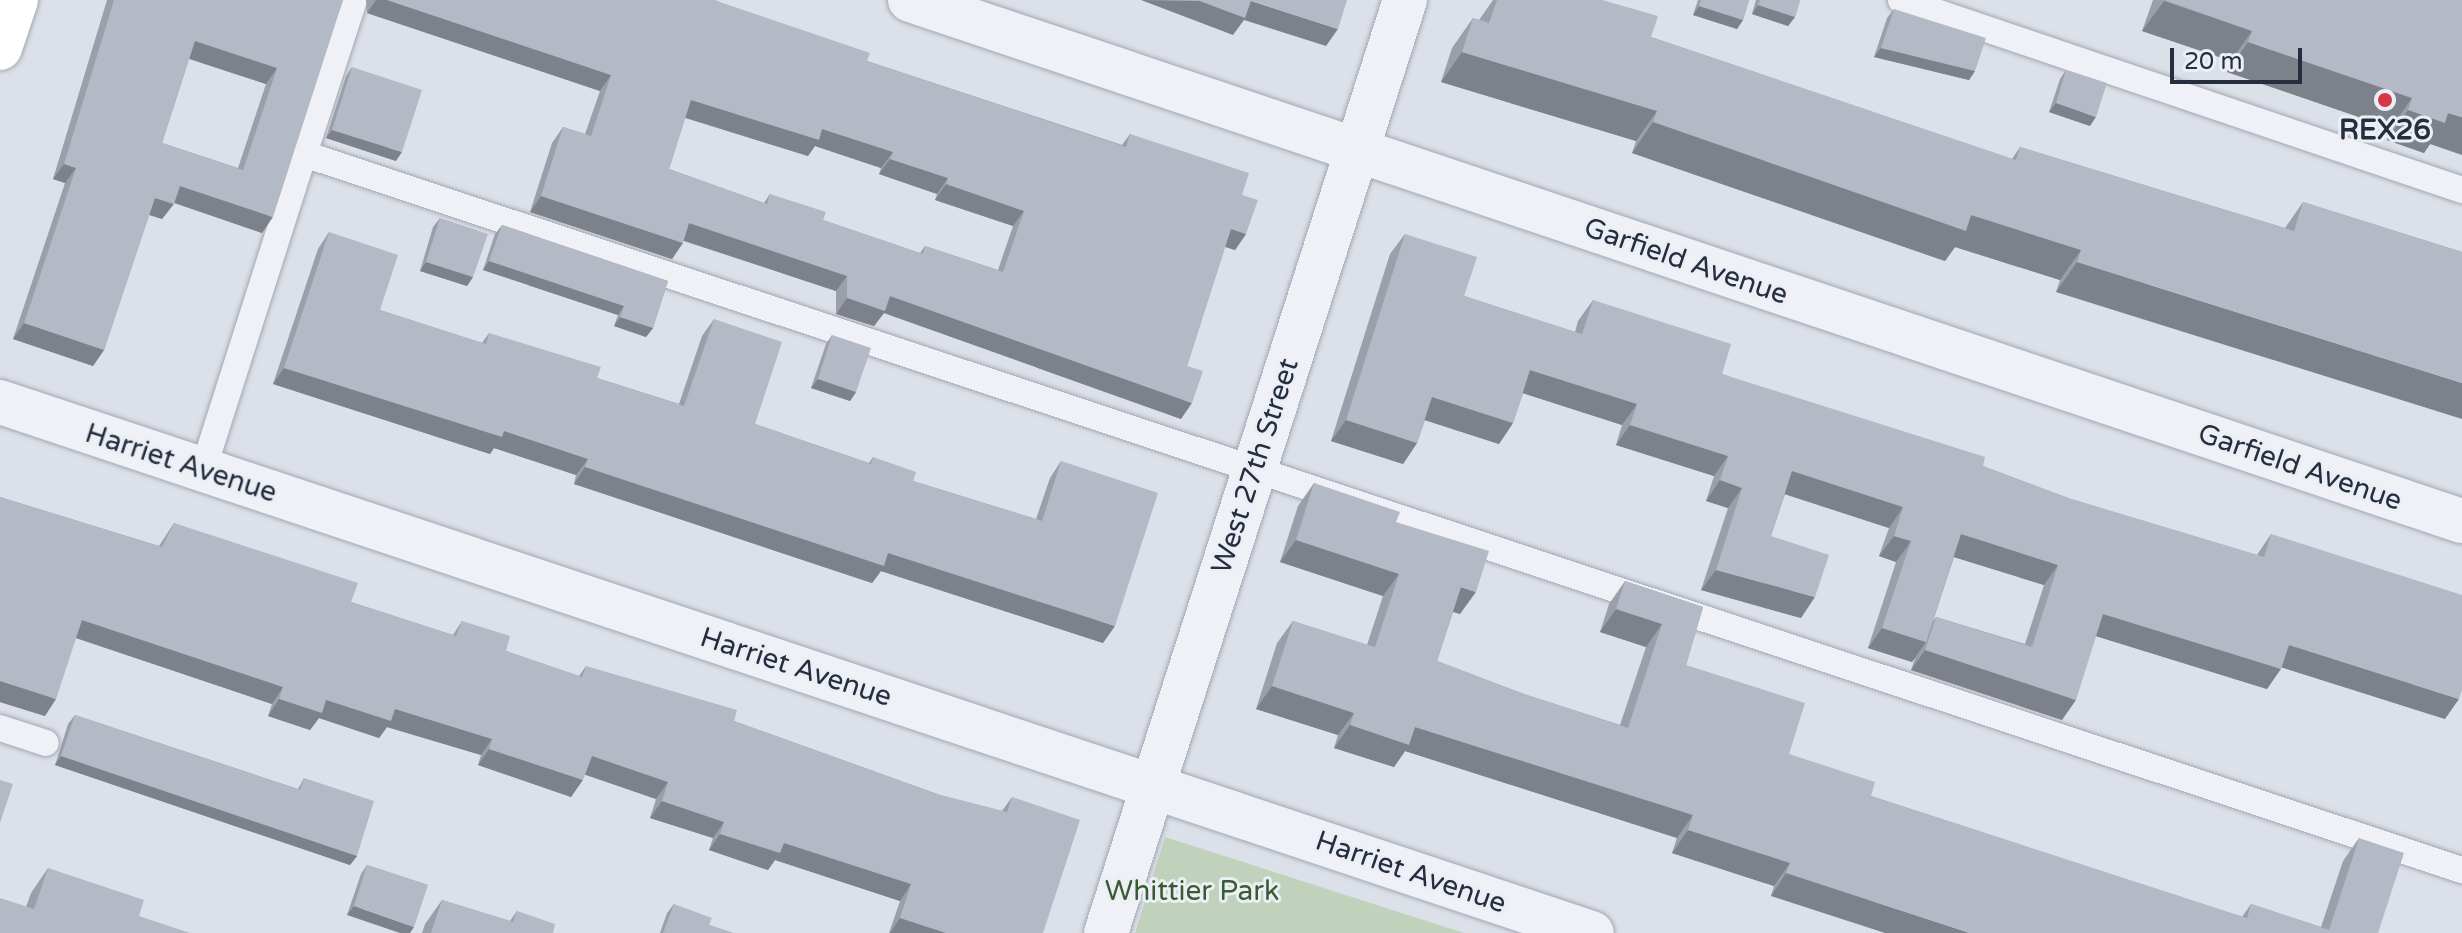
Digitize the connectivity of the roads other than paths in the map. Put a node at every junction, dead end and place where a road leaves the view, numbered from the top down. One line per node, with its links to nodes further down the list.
1 (16, 0): 6 (street)
2 (354, 0): 8 (lane)
3 (910, 0): 7 (street, Garfield Avenue)
4 (1405, 0): 7 (street, West 27th Street)
5 (1901, 0): 9 (lane)
6 (0, 48)
7 (1357, 150): 11 (street, West 27th Street); 13 (street, Garfield Avenue)
8 (304, 154): 11 (lane); 12 (lane)
9 (2462, 190)
10 (0, 402): 12 (street, Harriet Avenue)
11 (1255, 465): 16 (street, West 27th Street); 17 (lane)
12 (203, 470): 16 (street, Harriet Avenue)
13 (2462, 521)
14 (0, 728): 15 (lane)
15 (46, 743)
16 (1154, 785): 18 (street, West 27th Street); 19 (street, Harriet Avenue)
17 (2462, 870)
18 (1106, 933)
19 (1592, 933)

